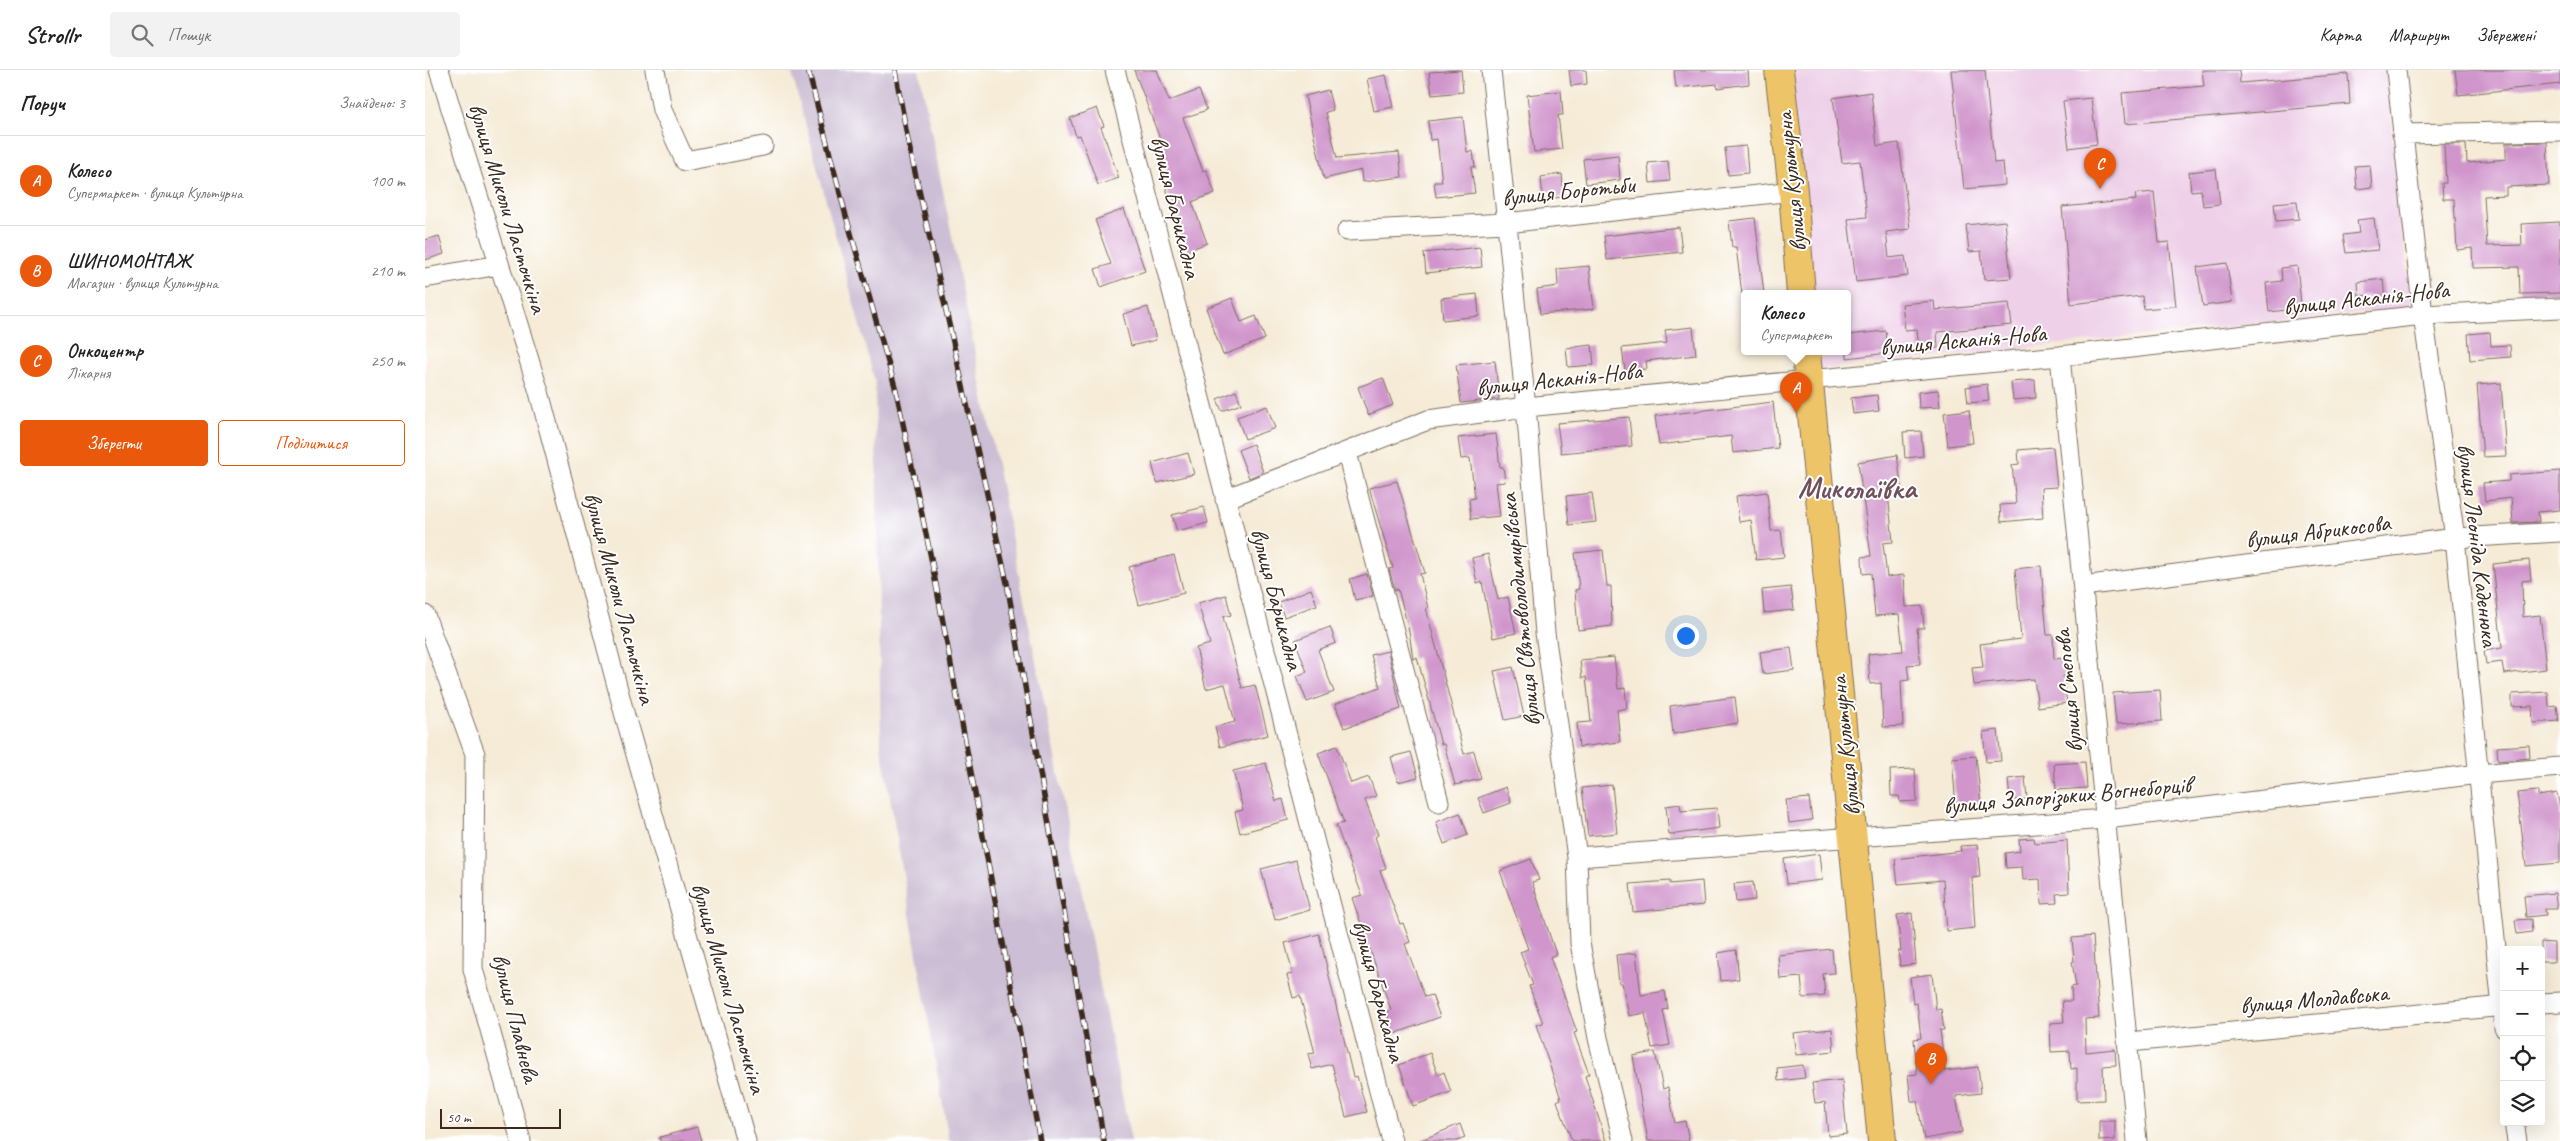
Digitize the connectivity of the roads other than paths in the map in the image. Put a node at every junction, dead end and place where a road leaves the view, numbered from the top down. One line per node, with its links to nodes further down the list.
1 (439, 70): 13 (street, вулиця Миколи Ласточкіна)
2 (655, 70): 9 (street)
3 (1115, 70): 23 (street, вулиця Барикадна)
4 (1491, 70): 11 (street, вулиця Святоволодимирівська)
5 (1779, 70): 10 (main road, вулиця Культурна)
6 (2396, 70): 8 (street, вулиця Леоніда Каденюка)
7 (2560, 130): 8 (street)
8 (2402, 134): 17 (street, вулиця Леоніда Каденюка)
9 (763, 146)
10 (1793, 192): 11 (street, вулиця Боротьби); 15 (main road, вулиця Культурна)
11 (1506, 223): 12 (street, вулиця Боротьби); 21 (street, вулиця Святоволодимирівська)
12 (1347, 231)
13 (499, 265): 14 (street); 41 (street, вулиця Миколи Ласточкіна)
14 (425, 278)
15 (1801, 290)
16 (2560, 308): 17 (street, вулиця Асканія-Нова)
17 (2423, 316): 19 (street, вулиця Асканія-Нова); 25 (street, вулиця Леоніда Каденюка)
18 (1806, 355): 20 (main road, вулиця Культурна)
19 (2060, 356): 20 (street, вулиця Асканія-Нова); 26 (street, вулиця Степова)
20 (1809, 379): 21 (street, вулиця Асканія-Нова); 32 (main road, вулиця Культурна)
21 (1526, 407): 22 (street, вулиця Асканія-Нова); 33 (street, вулиця Святоволодимирівська)
22 (1347, 453): 23 (street, вулиця Асканія-Нова); 30 (street)
23 (1225, 499): 42 (street, вулиця Барикадна)
24 (2560, 532): 25 (street, вулиця Абрикосова)
25 (2455, 538): 26 (street, вулиця Абрикосова); 29 (street, вулиця Леоніда Каденюка)
26 (2083, 586): 31 (street, вулиця Степова)
27 (425, 615): 40 (street, вулиця Плавнева)
28 (2560, 767): 29 (street, вулиця Запорізьких Вогнеборців)
29 (2479, 774): 31 (street, вулиця Запорізьких Вогнеборців); 34 (street, вулиця Леоніда Каденюка)
30 (1439, 802)
31 (2106, 819): 32 (street, вулиця Запорізьких Вогнеборців); 38 (street, вулиця Степова)
32 (1854, 838): 33 (street, вулиця Запорізьких Вогнеборців); 44 (main road, вулиця Культурна)
33 (1577, 857): 43 (street, вулиця Святоволодимирівська)
34 (2501, 991)
35 (2560, 1002): 36 (street)
36 (2545, 1003)
37 (2500, 1006): 38 (street, вулиця Молдавська)
38 (2129, 1042): 45 (street, вулиця Степова)
39 (2515, 1126): 46 (street)
40 (521, 1141)
41 (746, 1141)
42 (1392, 1141)
43 (1623, 1141)
44 (1882, 1141)
45 (2137, 1141)
46 (2517, 1141)

